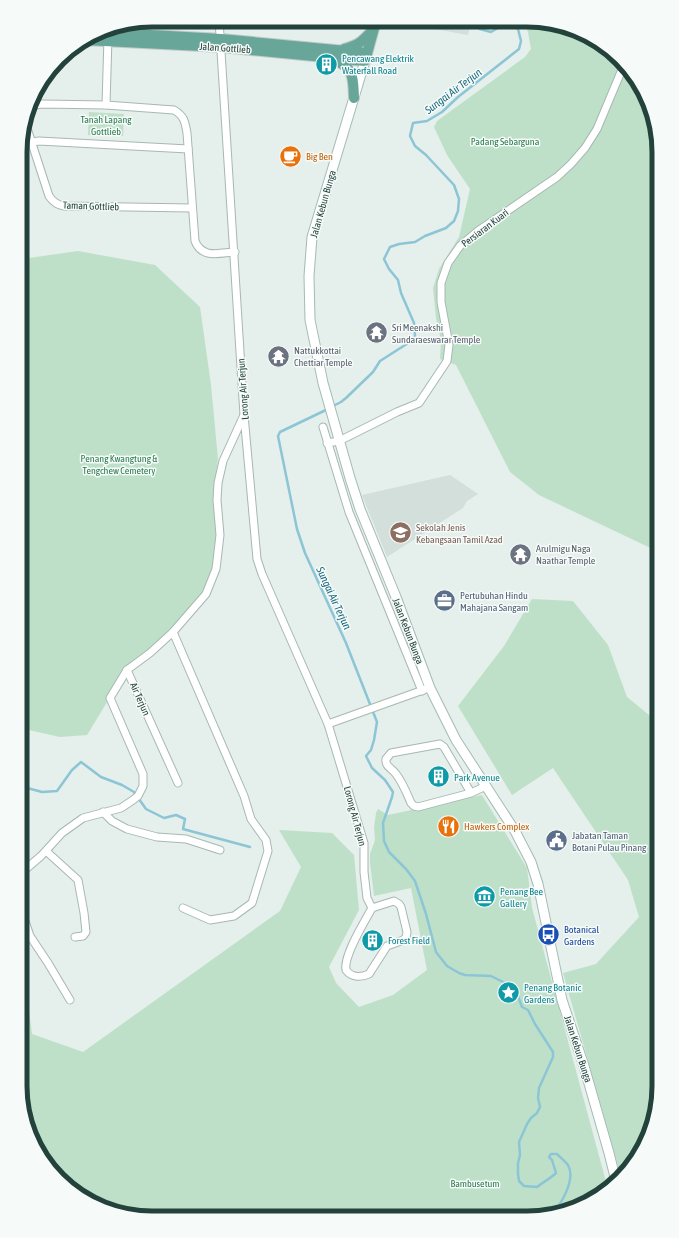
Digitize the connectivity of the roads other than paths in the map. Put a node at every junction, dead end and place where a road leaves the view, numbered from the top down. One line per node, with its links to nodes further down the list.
1 (220, 27): 6 (street, Lorong Air Terjun)
2 (374, 27): 7 (main road)
3 (374, 27): 9 (main road)
4 (105, 36): 13 (street)
5 (107, 36): 6 (main road, Jalan Gottlieb)
6 (221, 43): 7 (main road, Jalan Gottlieb); 8 (main road, Jalan Gottlieb); 18 (street, Lorong Air Terjun)
7 (340, 51): 9 (main road, Jalan Gottlieb)
8 (328, 57): 9 (main road, Jalan Gottlieb); 11 (main road)
9 (366, 57): 11 (street, Jalan Kebun Bunga)
10 (621, 71): 21 (street, Persiaran Kuari)
11 (354, 98): 21 (street, Jalan Kebun Bunga)
12 (37, 105): 13 (street)
13 (106, 105): 16 (street)
14 (29, 132): 15 (street, Taman Gottlieb)
15 (32, 142): 16 (street); 17 (street, Taman Gottlieb)
16 (188, 149): 17 (street)
17 (192, 208): 18 (street)
18 (234, 252): 19 (street, Lorong Air Terjun)
19 (244, 415): 23 (street, Air Terjun); 26 (street, Lorong Air Terjun)
20 (323, 427): 22 (street)
21 (339, 441): 22 (street, Persiaran Kuari); 25 (street, Jalan Kebun Bunga)
22 (327, 443): 25 (street)
23 (173, 632): 24 (street, Air Terjun); 34 (street)
24 (127, 670): 27 (street, Air Terjun); 30 (street)
25 (426, 690): 26 (street); 28 (street, Jalan Kebun Bunga)
26 (328, 724): 35 (street, Lorong Air Terjun)
27 (178, 783)
28 (486, 786): 29 (street); 39 (street, Jalan Kebun Bunga)
29 (471, 793): 29 (street)
30 (103, 812): 31 (street); 32 (street)
31 (220, 850)
32 (46, 851): 33 (street); 37 (street)
33 (27, 868)
34 (183, 908)
35 (372, 908): 35 (street)
36 (27, 927): 38 (street)
37 (75, 937)
38 (70, 1000)
39 (614, 1175)

